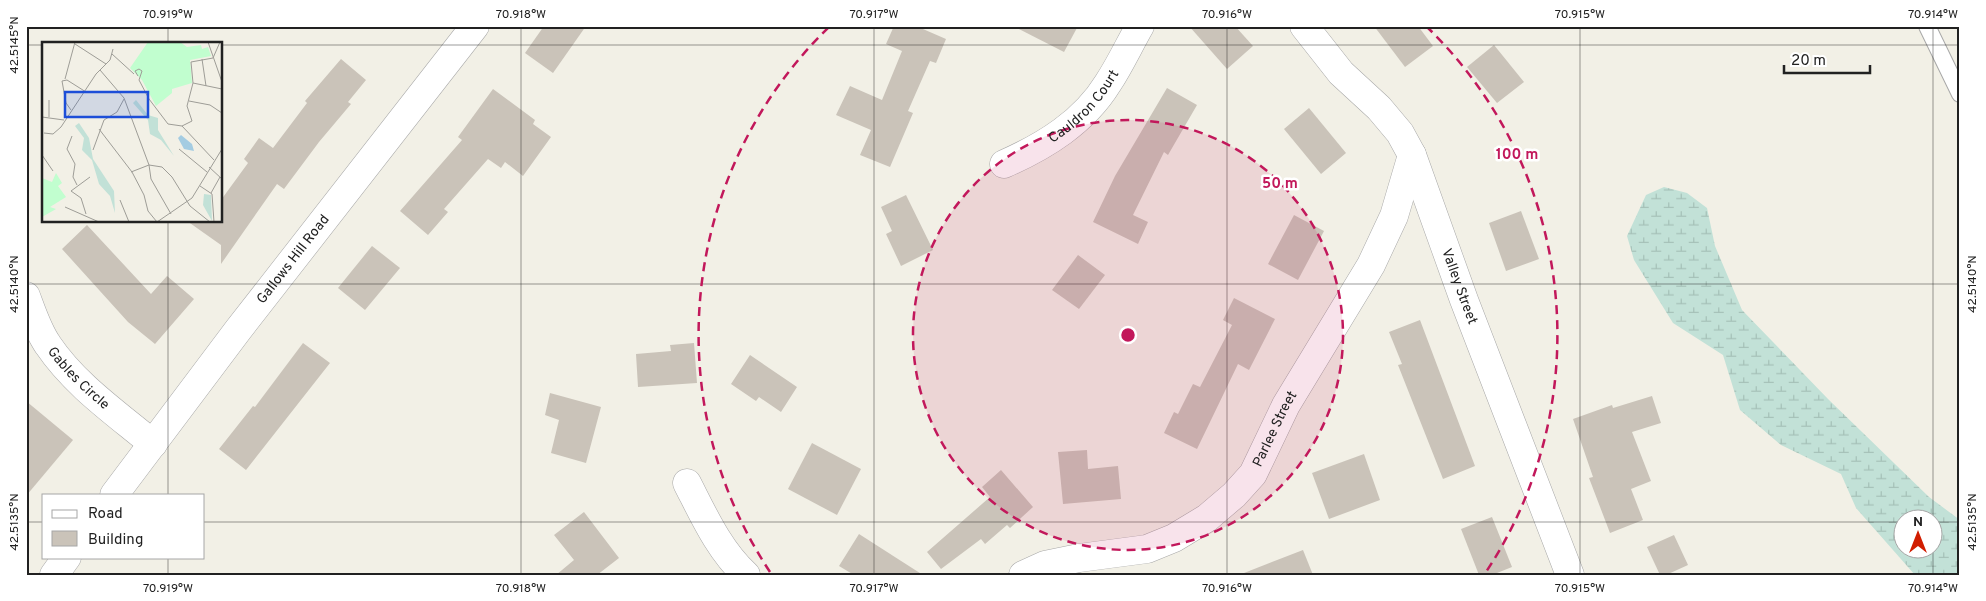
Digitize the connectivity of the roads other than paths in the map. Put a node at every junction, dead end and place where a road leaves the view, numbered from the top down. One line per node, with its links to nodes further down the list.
1 (475, 26): 9 (street, Gallows Hill Road)
2 (1140, 26): 7 (street, Cauldron Court)
3 (1304, 26): 6 (street, Valley Street)
4 (1927, 26): 5 (lane)
5 (1960, 94)
6 (1412, 156): 15 (street, Parlee Street); 16 (street, Valley Street)
7 (1004, 164)
8 (26, 296): 9 (street, Gables Circle)
9 (153, 444): 11 (street, Gallows Hill Road)
10 (687, 483): 14 (street)
11 (115, 494)
12 (66, 558): 13 (street)
13 (54, 575)
14 (746, 575)
15 (1024, 575)
16 (1570, 575)

